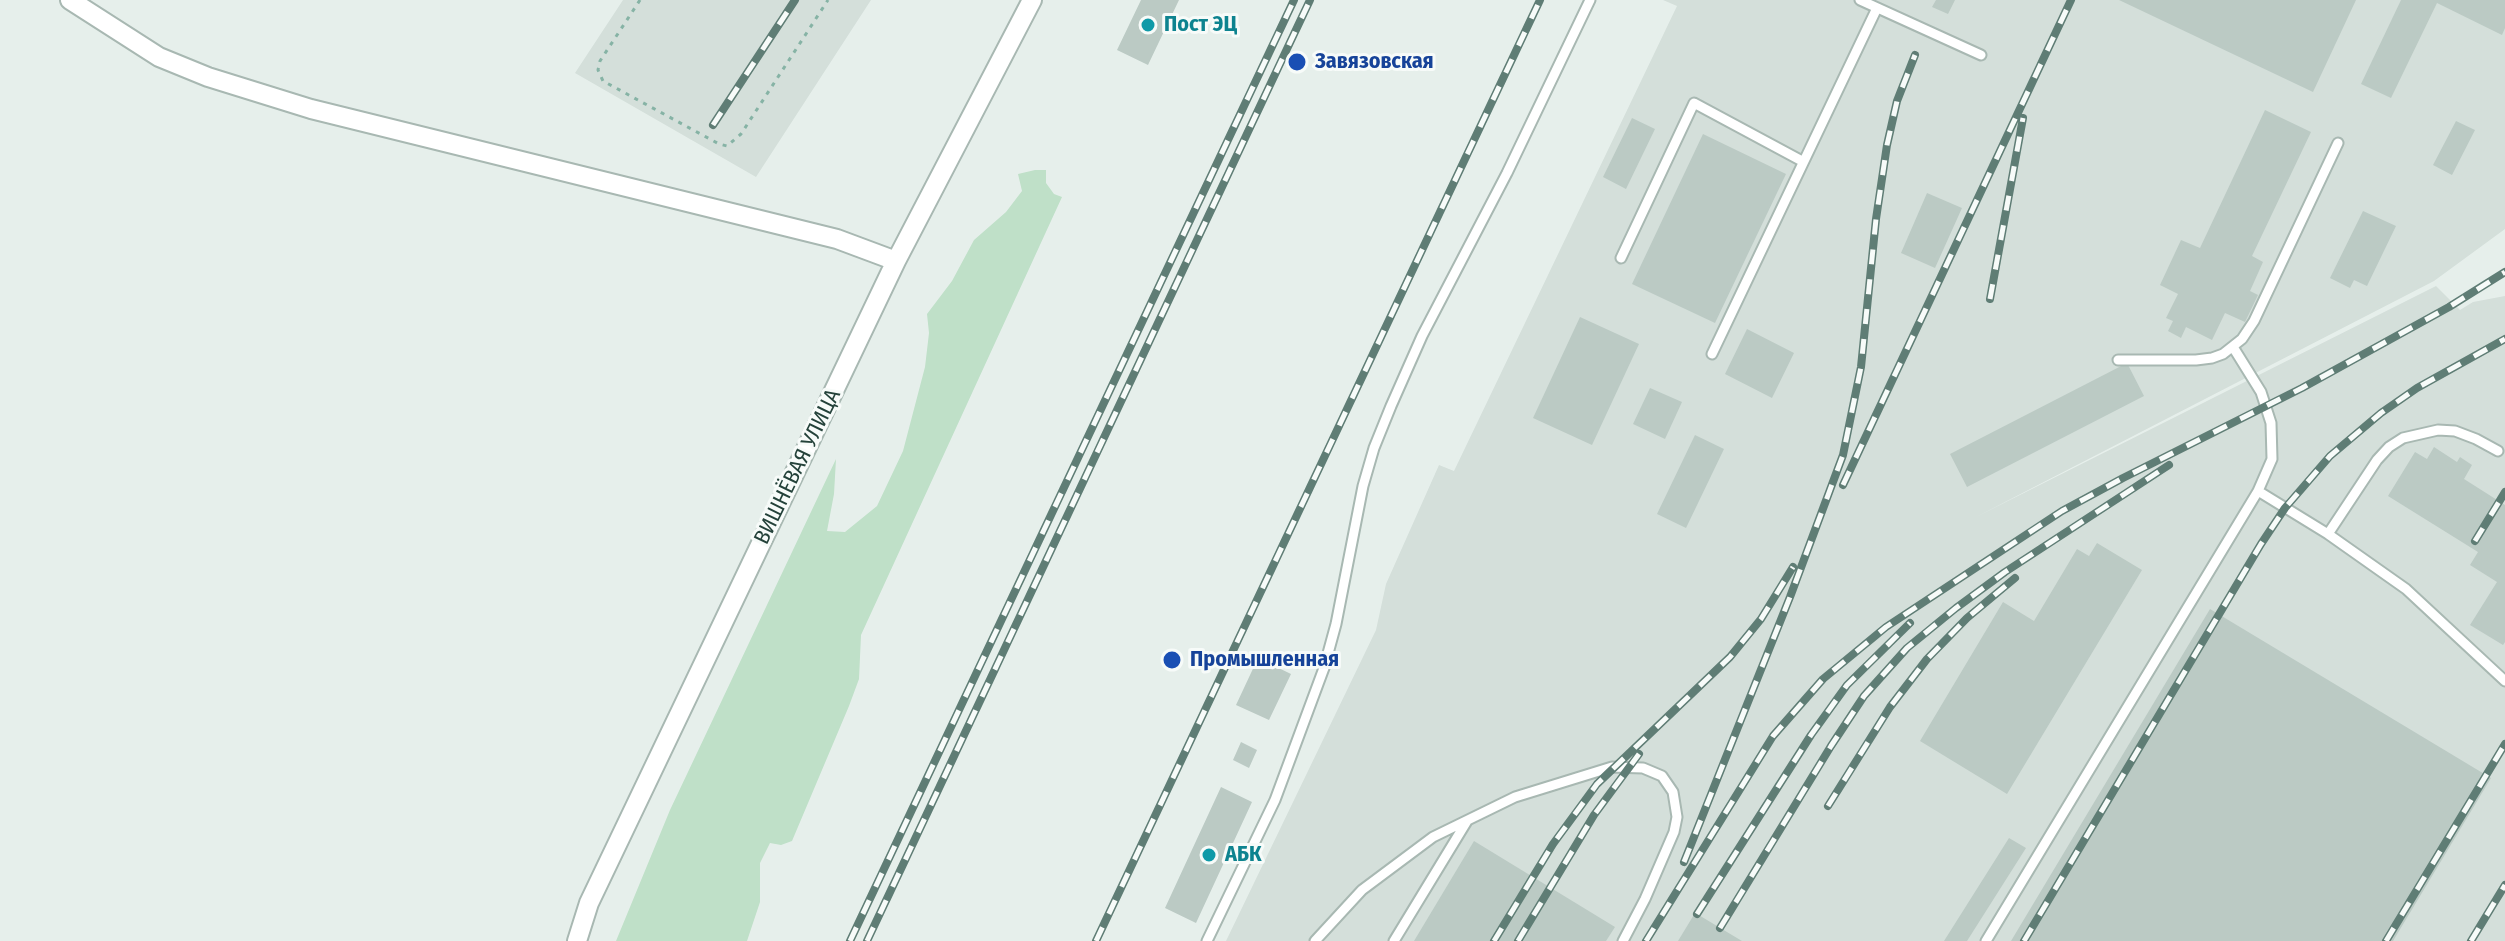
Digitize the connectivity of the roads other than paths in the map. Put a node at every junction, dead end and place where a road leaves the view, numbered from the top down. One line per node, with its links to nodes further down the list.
1 (70, 0): 10 (street)
2 (1032, 0): 10 (street, ВИШНЁВАЯ УЛИЦА)
3 (1590, 0): 20 (lane)
4 (1860, 0): 5 (lane)
5 (1877, 8): 6 (lane); 8 (lane)
6 (1981, 55)
7 (2338, 143): 11 (lane)
8 (1802, 161): 9 (lane); 12 (lane)
9 (1621, 258)
10 (896, 261): 19 (street, ВИШНЁВАЯ УЛИЦА)
11 (2233, 347): 13 (lane); 15 (lane)
12 (1712, 354)
13 (2118, 360)
14 (2498, 451): 16 (lane)
15 (2258, 491): 16 (lane); 24 (lane)
16 (2328, 534): 17 (lane)
17 (2505, 681)
18 (1469, 818): 21 (lane); 22 (lane); 23 (lane)
19 (577, 941)
20 (1207, 941)
21 (1315, 941)
22 (1394, 941)
23 (1623, 941)
24 (1986, 941)

